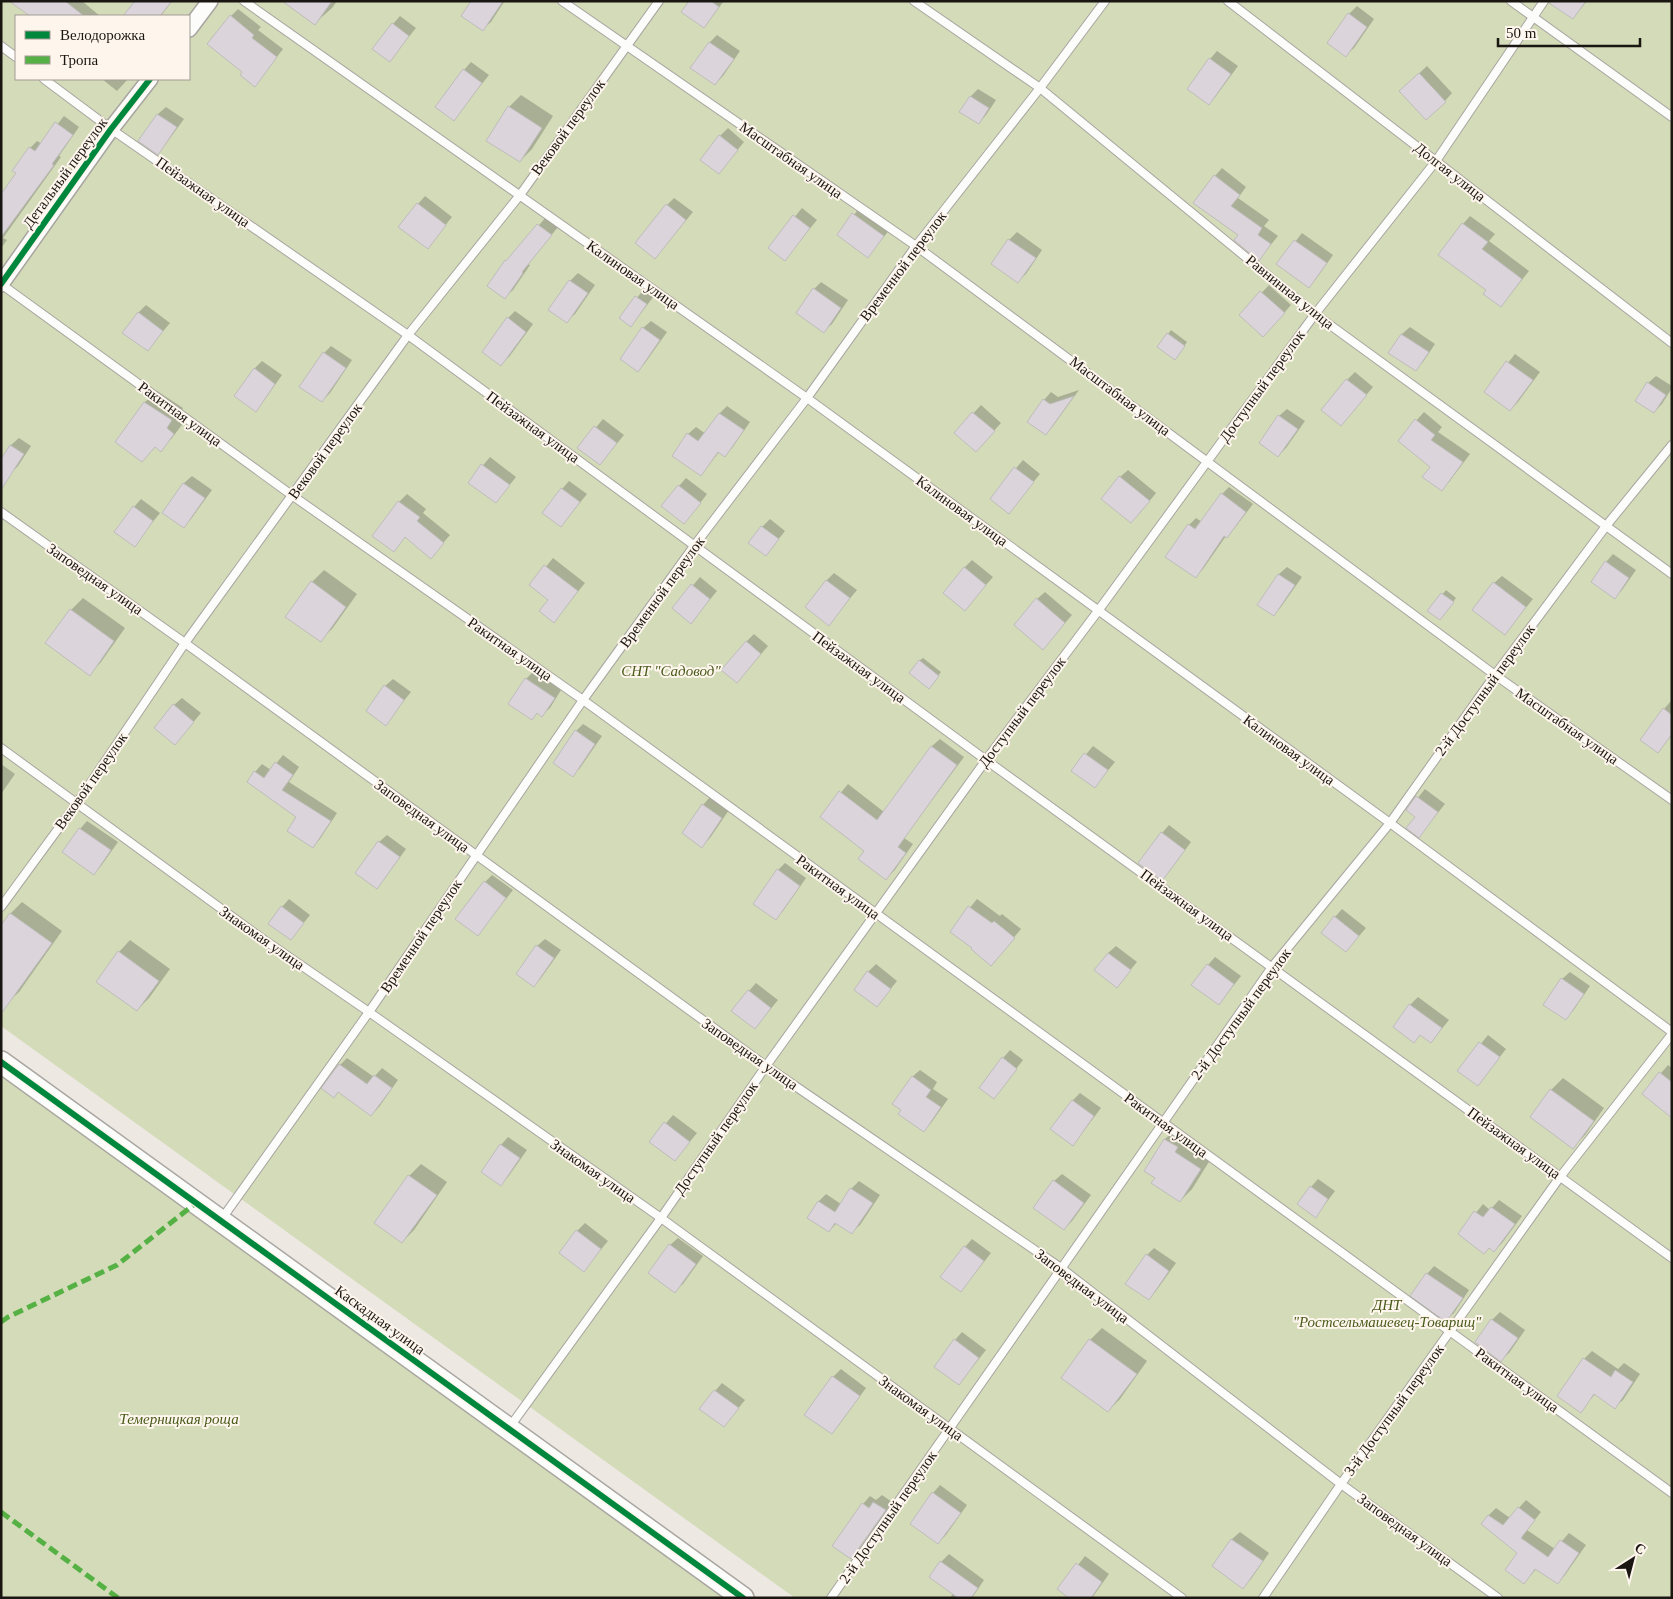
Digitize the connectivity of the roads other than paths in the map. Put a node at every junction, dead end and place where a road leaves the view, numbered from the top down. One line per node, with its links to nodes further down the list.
1 (210, 1): 11 (street)
2 (244, 1): 21 (lane, Калиновая улица)
3 (562, 1): 13 (lane, Масштабная улица)
4 (659, 1): 13 (lane, Вековой переулок)
5 (914, 1): 17 (lane, Равнинная улица)
6 (1105, 1): 17 (lane, Временной переулок)
7 (1228, 1): 20 (lane, Долгая улица)
8 (1511, 1): 10 (lane)
9 (1544, 1): 10 (lane, Доступный переулок)
10 (1533, 18): 18 (lane); 20 (lane, Доступный переулок)
11 (190, 28)
12 (1, 46): 14 (lane)
13 (626, 46): 21 (lane, Вековой переулок); 22 (lane, Масштабная улица)
14 (15, 56)
15 (45, 80): 19 (lane, Пейзажная улица)
16 (149, 80): 19 (street, Детальный переулок)
17 (1040, 88): 22 (lane, Временной переулок); 24 (lane, Равнинная улица)
18 (1672, 117)
19 (111, 129): 23 (street, Детальный переулок); 25 (lane, Пейзажная улица)
20 (1436, 161): 24 (lane, Доступный переулок); 26 (lane, Долгая улица)
21 (520, 195): 25 (lane, Вековой переулок); 27 (lane, Калиновая улица)
22 (916, 246): 27 (lane, Временной переулок); 29 (lane, Масштабная улица)
23 (1, 284): 30 (lane, Ракитная улица)
24 (1315, 314): 29 (lane, Доступный переулок); 32 (lane, Равнинная улица)
25 (408, 335): 30 (lane, Вековой переулок); 33 (lane, Пейзажная улица)
26 (1672, 343)
27 (807, 398): 33 (lane, Временной переулок); 35 (lane, Калиновая улица)
28 (1672, 445): 32 (lane, 2-й Доступный переулок)
29 (1207, 461): 35 (lane, Доступный переулок); 37 (lane, Масштабная улица)
30 (294, 496): 36 (lane, Вековой переулок); 38 (lane, Ракитная улица)
31 (1, 512): 36 (lane, Заповедная улица)
32 (1606, 526): 34 (lane, Равнинная улица); 37 (lane, 2-й Доступный переулок)
33 (694, 546): 38 (lane, Временной переулок); 40 (lane, Пейзажная улица)
34 (1672, 574)
35 (1098, 611): 40 (lane, Доступный переулок); 43 (lane, Калиновая улица)
36 (185, 644): 42 (lane, Вековой переулок); 44 (lane, Заповедная улица)
37 (1495, 675): 41 (lane, Масштабная улица); 43 (lane, 2-й Доступный переулок)
38 (583, 700): 44 (lane, Временной переулок); 46 (lane, Ракитная улица)
39 (1, 748): 42 (lane, Знакомая улица)
40 (986, 760): 46 (lane, Доступный переулок); 47 (lane, Пейзажная улица)
41 (1672, 800)
42 (77, 804): 45 (lane, Вековой переулок); 48 (lane, Знакомая улица)
43 (1390, 823): 47 (lane, 2-й Доступный переулок); 49 (lane, Калиновая улица)
44 (476, 856): 48 (lane, Временной переулок); 51 (lane, Заповедная улица)
45 (1, 907)
46 (876, 915): 51 (lane, Доступный переулок); 52 (lane, Ракитная улица)
47 (1272, 967): 52 (lane, 2-й Доступный переулок); 53 (lane, Пейзажная улица)
48 (369, 1012): 54 (lane, Знакомая улица); 55 (lane, Временной переулок)
49 (1672, 1033): 53 (lane, 3-й Доступный переулок)
50 (1, 1062): 55 (street, Каскадная улица)
51 (766, 1066): 54 (lane, Доступный переулок); 57 (lane, Заповедная улица)
52 (1163, 1123): 57 (lane, 2-й Доступный переулок); 58 (lane, Ракитная улица)
53 (1560, 1177): 56 (lane, Пейзажная улица); 58 (lane, 3-й Доступный переулок)
54 (661, 1218): 59 (lane, Доступный переулок); 60 (lane, Знакомая улица)
55 (220, 1220): 59 (street, Каскадная улица)
56 (1672, 1258)
57 (1061, 1268): 60 (lane, 2-й Доступный переулок); 61 (lane, Заповедная улица)
58 (1450, 1332): 61 (lane, 3-й Доступный переулок); 62 (lane, Ракитная улица)
59 (508, 1428): 63 (street, Каскадная улица)
60 (950, 1429): 64 (lane, 2-й Доступный переулок); 65 (lane, Знакомая улица)
61 (1341, 1484): 66 (lane, 3-й Доступный переулок); 67 (lane, Заповедная улица)
62 (1672, 1493)
63 (743, 1598)
64 (831, 1598)
65 (1182, 1598)
66 (1263, 1598)
67 (1498, 1598)

